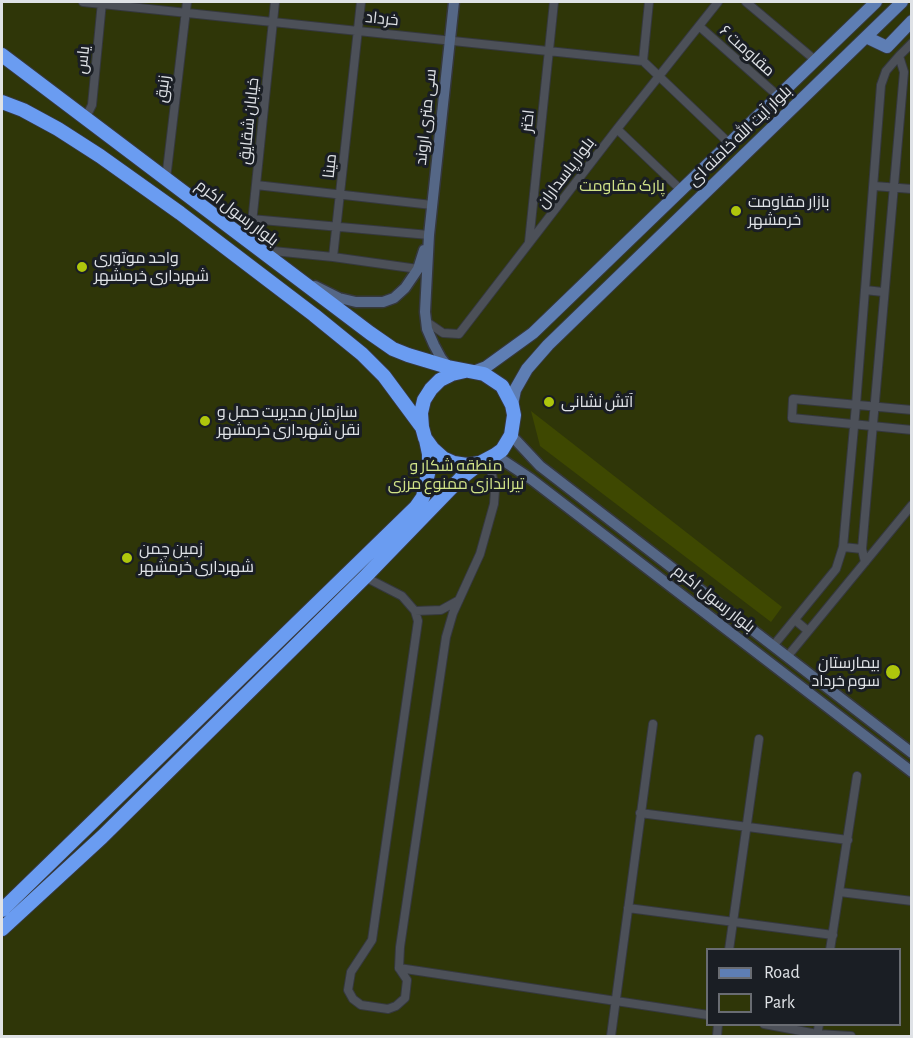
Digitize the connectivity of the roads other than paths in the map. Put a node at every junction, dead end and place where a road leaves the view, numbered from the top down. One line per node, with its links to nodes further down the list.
1 (83, 2): 11 (street, خرداد)
2 (187, 2): 13 (street, زنبق)
3 (274, 2): 15 (street, خیابان شقایق)
4 (361, 2): 18 (street, مینا)
5 (454, 2): 20 (main road, سی متری اروند)
6 (554, 2): 22 (street, اختر)
7 (649, 2): 26 (street)
8 (718, 2): 17 (street, بلوار پاسداران)
9 (746, 2): 25 (street)
10 (902, 2): 14 (main road, بلوار آیت الله خامنه ای)
11 (102, 3): 13 (street, خرداد); 30 (street, یاس)
12 (872, 3): 14 (street); 25 (main road, بلوار آیت الله خامنه ای)
13 (186, 12): 15 (street, خرداد); 33 (street, زنبق)
14 (885, 18): 19 (main road, بلوار آیت الله خامنه ای)
15 (272, 21): 18 (street, خرداد); 34 (street, خیابان شقایق)
16 (912, 21): 19 (main road)
17 (699, 26): 27 (street, بلوار پاسداران); 28 (street, مقاومت ۶)
18 (358, 30): 20 (street, خرداد); 39 (street, مینا)
19 (867, 38): 54 (main road, بلوار آیت الله خامنه ای)
20 (450, 40): 22 (street, خرداد); 40 (main road, سی متری اروند)
21 (912, 43): 24 (street)
22 (549, 51): 26 (street, خرداد); 44 (street, اختر)
23 (2, 55): 30 (highway, بلوار رسول اکرم)
24 (899, 56): 35 (street); 36 (street)
25 (815, 60): 28 (main road, بلوار آیت الله خامنه ای)
26 (643, 61): 27 (street)
27 (659, 78): 31 (street, بلوار پاسداران); 32 (street)
28 (777, 95): 32 (main road, بلوار آیت الله خامنه ای)
29 (2, 102): 61 (highway, بلوار رسول اکرم)
30 (85, 119): 33 (highway, بلوار رسول اکرم)
31 (617, 129): 37 (street); 44 (street, بلوار پاسداران)
32 (729, 143): 37 (main road, بلوار آیت الله خامنه ای)
33 (166, 180): 45 (highway, بلوار رسول اکرم)
34 (256, 185): 39 (street); 41 (street, خیابان شقایق)
35 (874, 186): 36 (street); 49 (street)
36 (892, 188): 38 (street); 50 (street)
37 (680, 189): 53 (main road, بلوار آیت الله خامنه ای)
38 (912, 189)
39 (340, 194): 40 (street); 42 (street, مینا)
40 (432, 205): 43 (main road, سی متری اروند)
41 (251, 219): 42 (street); 45 (street, خیابان شقایق)
42 (337, 225): 43 (street); 46 (street, مینا)
43 (429, 235): 47 (main road); 51 (main road)
44 (529, 244): 51 (street, بلوار پاسداران)
45 (254, 246): 46 (street); 48 (highway, بلوار رسول اکرم)
46 (333, 257): 47 (street)
47 (418, 269): 48 (main road)
48 (291, 275): 52 (highway, بلوار رسول اکرم)
49 (865, 290): 50 (street); 55 (street)
50 (883, 292): 56 (street)
51 (426, 322): 52 (main road)
52 (448, 367): 53 (highway, بلوار رسول اکرم)
53 (469, 371): 54 (highway); 61 (highway)
54 (512, 405): 62 (highway)
55 (856, 405): 56 (street); 58 (street); 58 (street)
56 (874, 406): 57 (street); 59 (street)
57 (912, 410)
58 (854, 424): 59 (street); 65 (street)
59 (872, 426): 60 (street); 66 (street)
60 (912, 430)
61 (423, 432): 63 (highway); 88 (highway)
62 (511, 435): 63 (highway); 73 (main road, بلوار رسول اکرم)
63 (488, 459): 68 (highway); 69 (street); 76 (main road, بلوار رسول اکرم)
64 (912, 505): 67 (street)
65 (843, 548): 66 (street); 71 (street)
66 (862, 549): 67 (street)
67 (866, 561): 72 (street)
68 (365, 577): 70 (street); 90 (highway)
69 (459, 600): 70 (street); 94 (street)
70 (415, 611): 94 (street)
71 (795, 620): 72 (street); 73 (street)
72 (808, 631): 74 (street)
73 (773, 646): 74 (main road, بلوار رسول اکرم)
74 (787, 657): 75 (main road, بلوار رسول اکرم)
75 (804, 670): 76 (main road); 79 (main road, بلوار رسول اکرم)
76 (794, 681): 80 (main road, بلوار رسول اکرم)
77 (653, 724): 82 (street)
78 (759, 739): 83 (street)
79 (912, 753)
80 (912, 772)
81 (857, 776): 84 (street)
82 (640, 813): 83 (street); 87 (street)
83 (747, 827): 84 (street); 89 (street)
84 (848, 840): 85 (street)
85 (840, 892): 86 (street); 91 (street)
86 (912, 901)
87 (628, 908): 89 (street); 95 (street)
88 (2, 910)
89 (733, 922): 91 (street); 92 (street)
90 (2, 929)
91 (833, 935): 93 (street)
92 (729, 948)
93 (830, 948)
94 (399, 968): 95 (street)
95 (616, 999): 96 (street); 99 (street)
96 (706, 1015)
97 (774, 1026): 98 (street)
98 (817, 1035): 100 (street)
99 (611, 1036)
100 (851, 1036)

